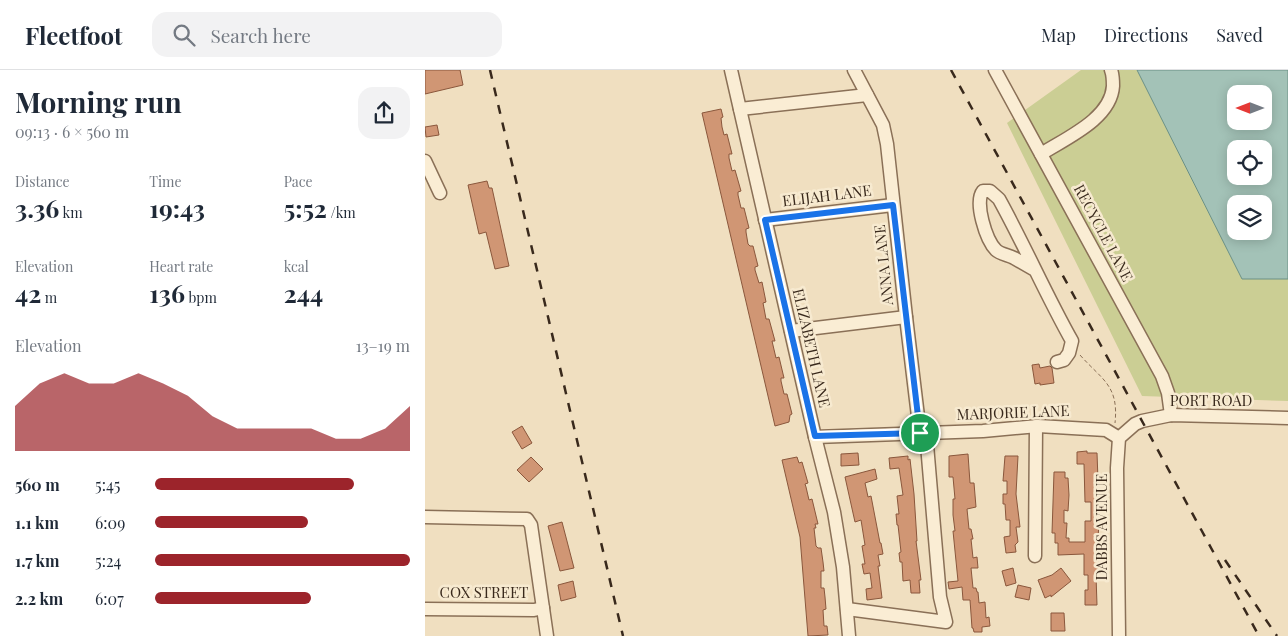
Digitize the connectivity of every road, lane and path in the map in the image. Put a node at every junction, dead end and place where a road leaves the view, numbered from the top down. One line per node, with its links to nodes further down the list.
1 (731, 70): 6 (street, ELIZABETH LANE)
2 (854, 70): 5 (street, ANNA LANE)
3 (995, 70): 7 (street, RECYCLE LANE)
4 (1111, 70): 7 (street)
5 (867, 95): 6 (street); 10 (street, ANNA LANE)
6 (740, 109): 11 (street, ELIZABETH LANE)
7 (1041, 154): 17 (street, RECYCLE LANE)
8 (425, 162): 9 (street)
9 (440, 193)
10 (893, 205): 11 (street, ELIJAH LANE); 13 (street, ANNA LANE)
11 (765, 220): 14 (street, ELIZABETH LANE)
12 (1035, 270): 12 (street); 15 (street)
13 (905, 317): 14 (street); 21 (street, ANNA LANE)
14 (791, 331): 22 (street, ELIZABETH LANE)
15 (1072, 341): 16 (street); 20 (path)
16 (1057, 362)
17 (1171, 415): 18 (street, PORT ROAD); 20 (street, PORT ROAD)
18 (1288, 418)
19 (1036, 426): 20 (street, MARJORIE LANE); 21 (street, MARJORIE LANE); 24 (street)
20 (1117, 432): 30 (street, DABBS AVENUE)
21 (923, 433): 22 (street, MARJORIE LANE); 27 (street, ANNA LANE)
22 (815, 436): 27 (street, ELIZABETH LANE)
23 (425, 517): 25 (street)
24 (1035, 556)
25 (543, 608): 26 (street, COX STREET); 28 (street)
26 (425, 609)
27 (847, 609): 29 (street, ELIZABETH LANE)
28 (547, 636)
29 (849, 636)
30 (1119, 636)

